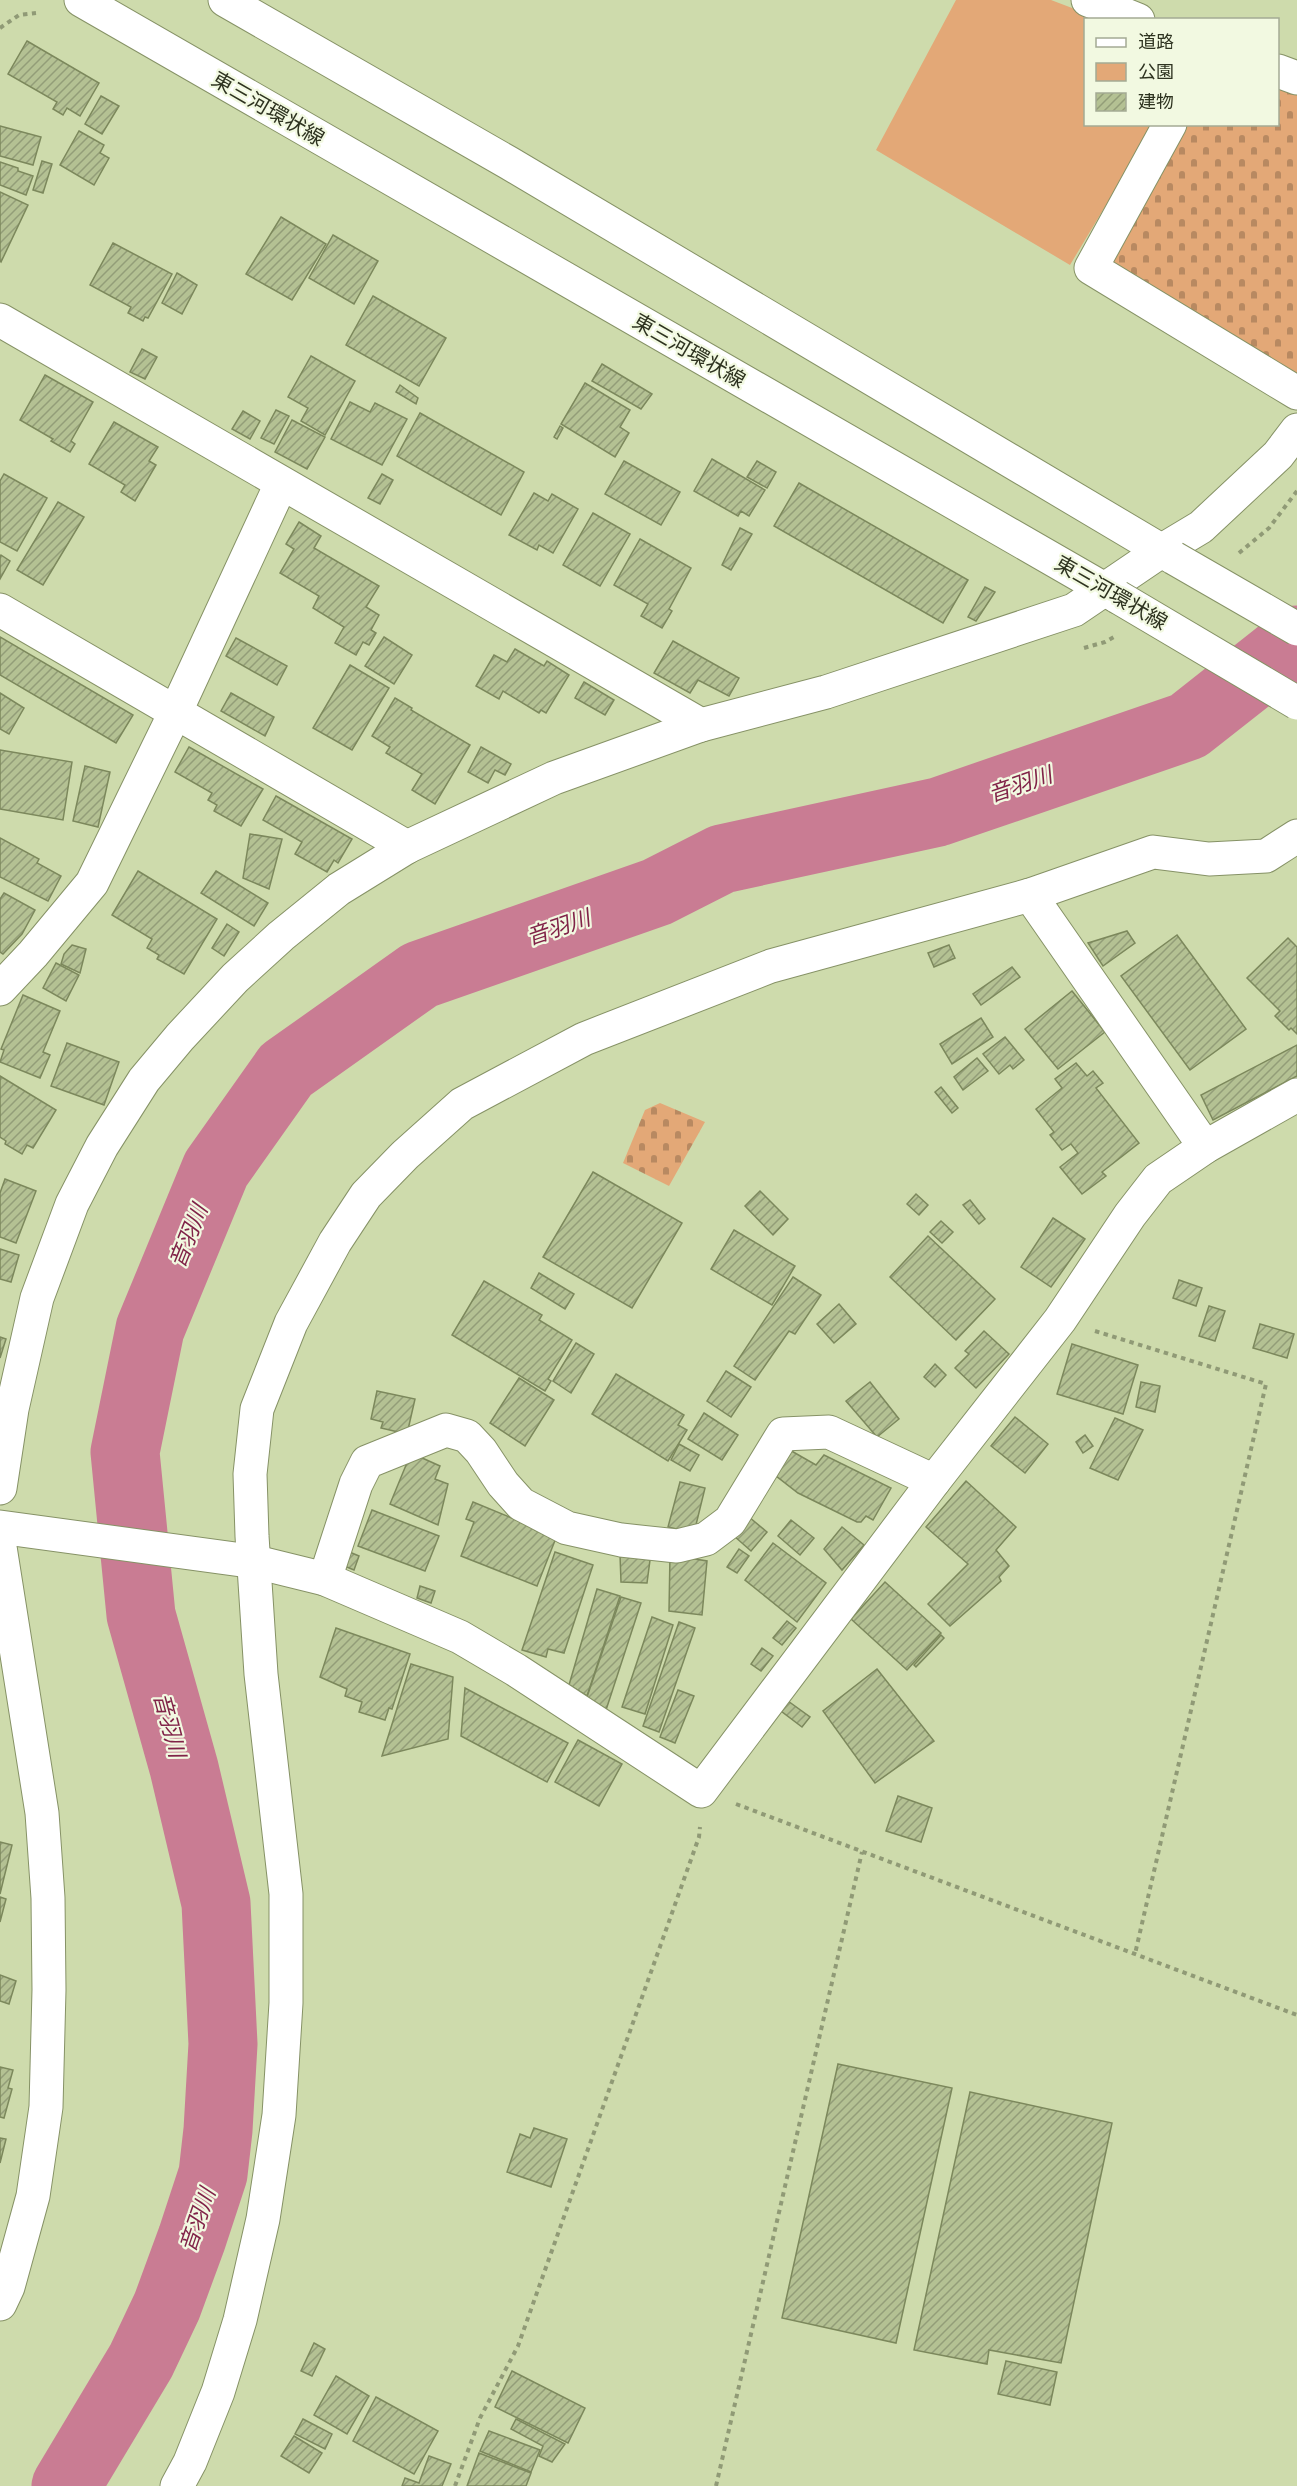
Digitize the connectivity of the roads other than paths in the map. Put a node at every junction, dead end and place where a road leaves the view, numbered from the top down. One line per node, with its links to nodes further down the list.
1 (81, 0): 13 (street, 東三河環状線)
2 (225, 0): 12 (street)
3 (1088, 0): 4 (street)
4 (1132, 18)
5 (1279, 71): 6 (street)
6 (1297, 78)
7 (1169, 126): 9 (street)
8 (0, 321): 11 (street)
9 (1297, 393)
10 (1297, 430): 12 (street)
11 (281, 484): 17 (street); 18 (street)
12 (1167, 554): 13 (street); 15 (street, bridge)
13 (1111, 593): 16 (street, 東三河環状線, bridge); 18 (street)
14 (0, 610): 17 (street)
15 (1297, 629)
16 (1297, 703)
17 (176, 711): 20 (street); 22 (street)
18 (701, 725): 20 (street)
19 (1297, 836): 21 (street)
20 (407, 847): 26 (street)
21 (1030, 896): 24 (street); 28 (street)
22 (0, 988)
23 (1297, 1095): 24 (street)
24 (1205, 1147): 25 (street)
25 (933, 1481): 29 (street); 29 (street)
26 (0, 1488)
27 (3, 1534): 28 (street); 30 (street)
28 (250, 1561): 29 (street); 31 (street)
29 (325, 1579)
30 (0, 2304)
31 (177, 2486)

